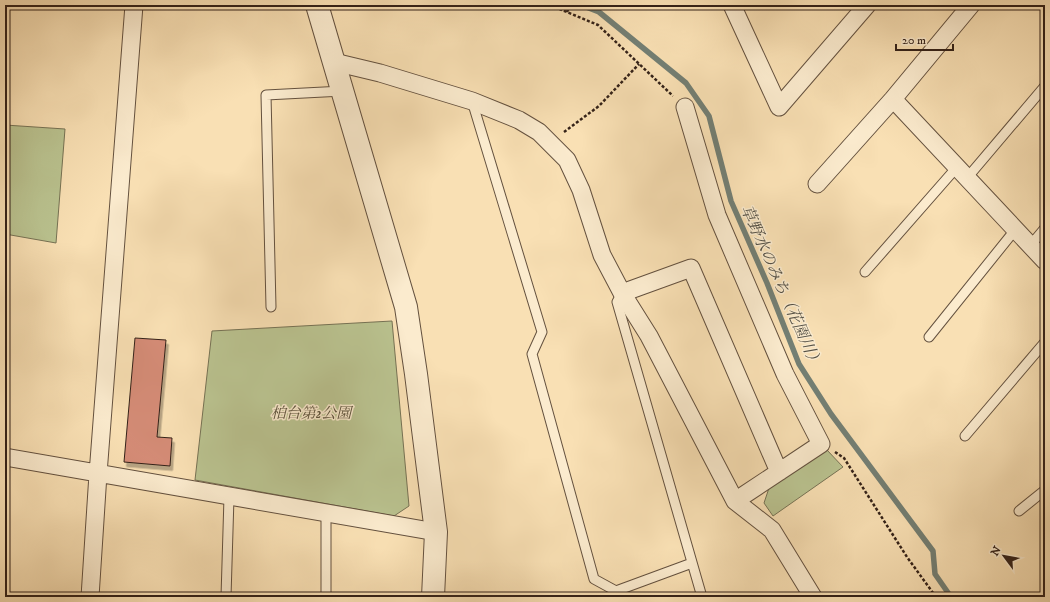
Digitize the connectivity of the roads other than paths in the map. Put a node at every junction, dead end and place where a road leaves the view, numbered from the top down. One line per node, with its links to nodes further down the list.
1 (134, 5): 26 (street)
2 (317, 5): 6 (street)
3 (732, 5): 4 (street)
4 (867, 5)
5 (971, 5): 9 (street)
6 (334, 62): 8 (street); 10 (street)
7 (1045, 86): 12 (lane)
8 (343, 91): 20 (lane); 32 (street)
9 (893, 99): 12 (street); 13 (street)
10 (472, 101): 19 (street); 33 (lane)
11 (685, 108): 25 (street)
12 (962, 172): 15 (street); 18 (lane)
13 (817, 184)
14 (1045, 228): 16 (lane)
15 (1015, 230): 16 (street); 21 (lane)
16 (1030, 246): 17 (street)
17 (1045, 262)
18 (865, 272)
19 (622, 293): 25 (street); 29 (street); 33 (lane)
20 (271, 307)
21 (929, 337)
22 (1045, 342): 23 (lane)
23 (965, 436)
24 (5, 458): 26 (street)
25 (779, 472): 29 (street)
26 (98, 474): 28 (street); 34 (street)
27 (1045, 490): 30 (lane)
28 (229, 497): 31 (street); 35 (lane)
29 (735, 501): 39 (street)
30 (1019, 510)
31 (326, 513): 32 (street); 36 (lane)
32 (436, 532): 37 (street)
33 (692, 564): 38 (lane)
34 (90, 597)
35 (226, 597)
36 (326, 597)
37 (433, 597)
38 (702, 597)
39 (813, 597)

